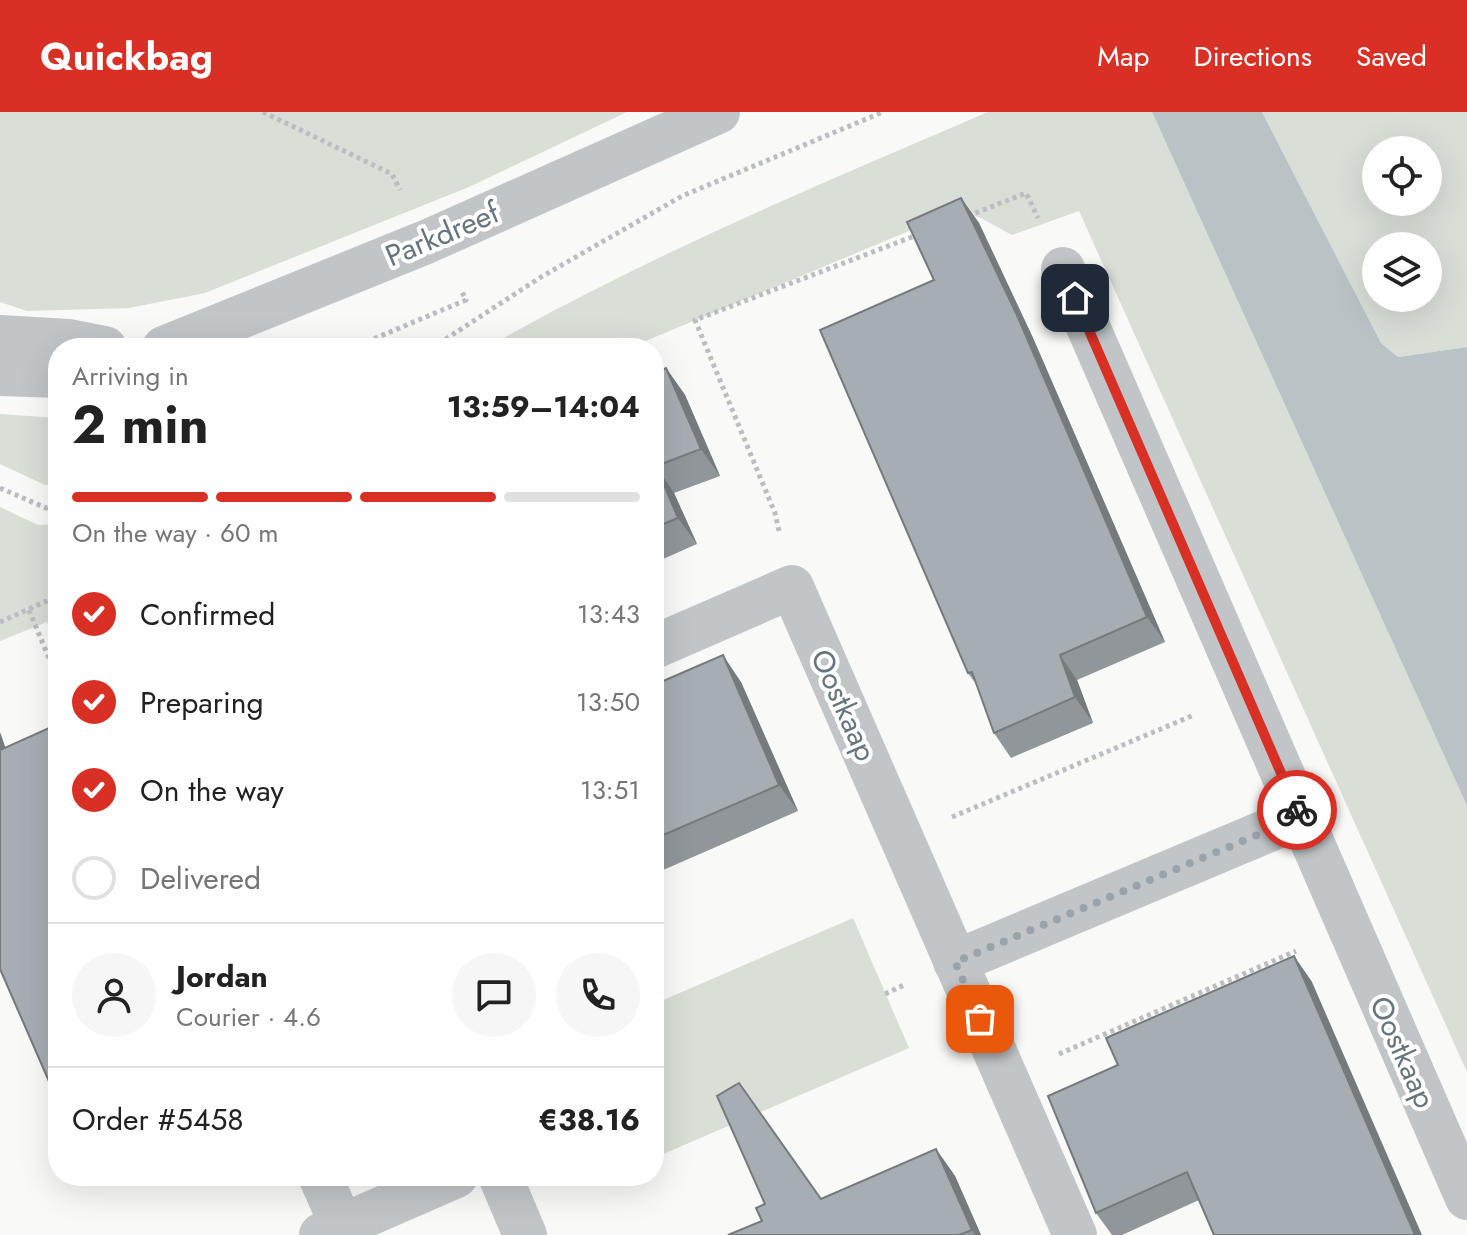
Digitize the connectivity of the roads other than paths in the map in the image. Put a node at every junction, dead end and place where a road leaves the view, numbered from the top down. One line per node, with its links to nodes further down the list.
1 (718, 112): 4 (street, Parkdreef)
2 (1063, 269): 9 (street, Oostkaap)
3 (0, 337): 5 (street)
4 (189, 338)
5 (48, 340)
6 (0, 374): 7 (street)
7 (48, 376)
8 (664, 643): 10 (street, Oostkaap)
9 (1300, 817): 10 (street); 14 (street, Oostkaap)
10 (955, 962): 17 (street, Oostkaap)
11 (323, 1186): 15 (street)
12 (435, 1186): 15 (street)
13 (504, 1186): 16 (street)
14 (1467, 1198)
15 (336, 1232)
16 (525, 1235)
17 (1075, 1235)

